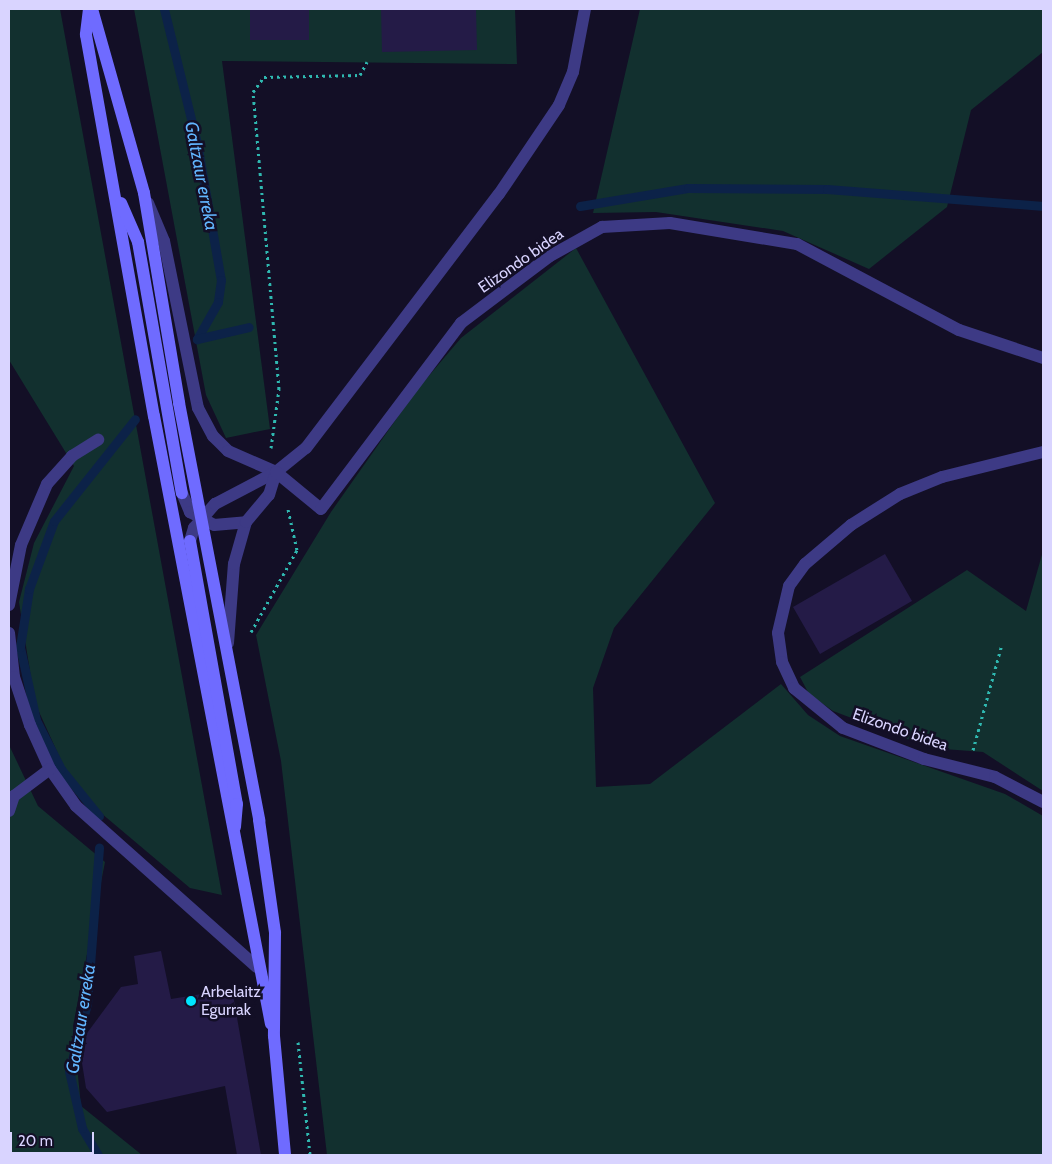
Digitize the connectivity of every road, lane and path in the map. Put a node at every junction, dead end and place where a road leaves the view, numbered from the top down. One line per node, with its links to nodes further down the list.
1 (90, 9): 4 (main road); 5 (main road)
2 (585, 9): 10 (street)
3 (367, 62): 8 (path)
4 (113, 184): 11 (main road); 23 (main road)
5 (144, 193): 10 (street); 12 (main road)
6 (1043, 358): 10 (street, Elizondo bidea)
7 (98, 440): 15 (street)
8 (270, 444)
9 (1043, 452): 20 (street, Elizondo bidea)
10 (276, 472): 12 (street); 13 (street)
11 (182, 492): 12 (street)
12 (202, 517): 13 (street); 14 (street); 18 (main road)
13 (246, 522): 18 (street)
14 (190, 541): 23 (main road)
15 (9, 605)
16 (9, 633): 19 (street)
17 (1002, 644): 20 (path)
18 (228, 650): 25 (main road)
19 (50, 768): 22 (street); 24 (street)
20 (968, 768): 21 (street, Elizondo bidea)
21 (1043, 802)
22 (9, 810)
23 (234, 846): 24 (main road)
24 (257, 967): 25 (main road)
25 (274, 1036): 26 (main road)
26 (285, 1155)

